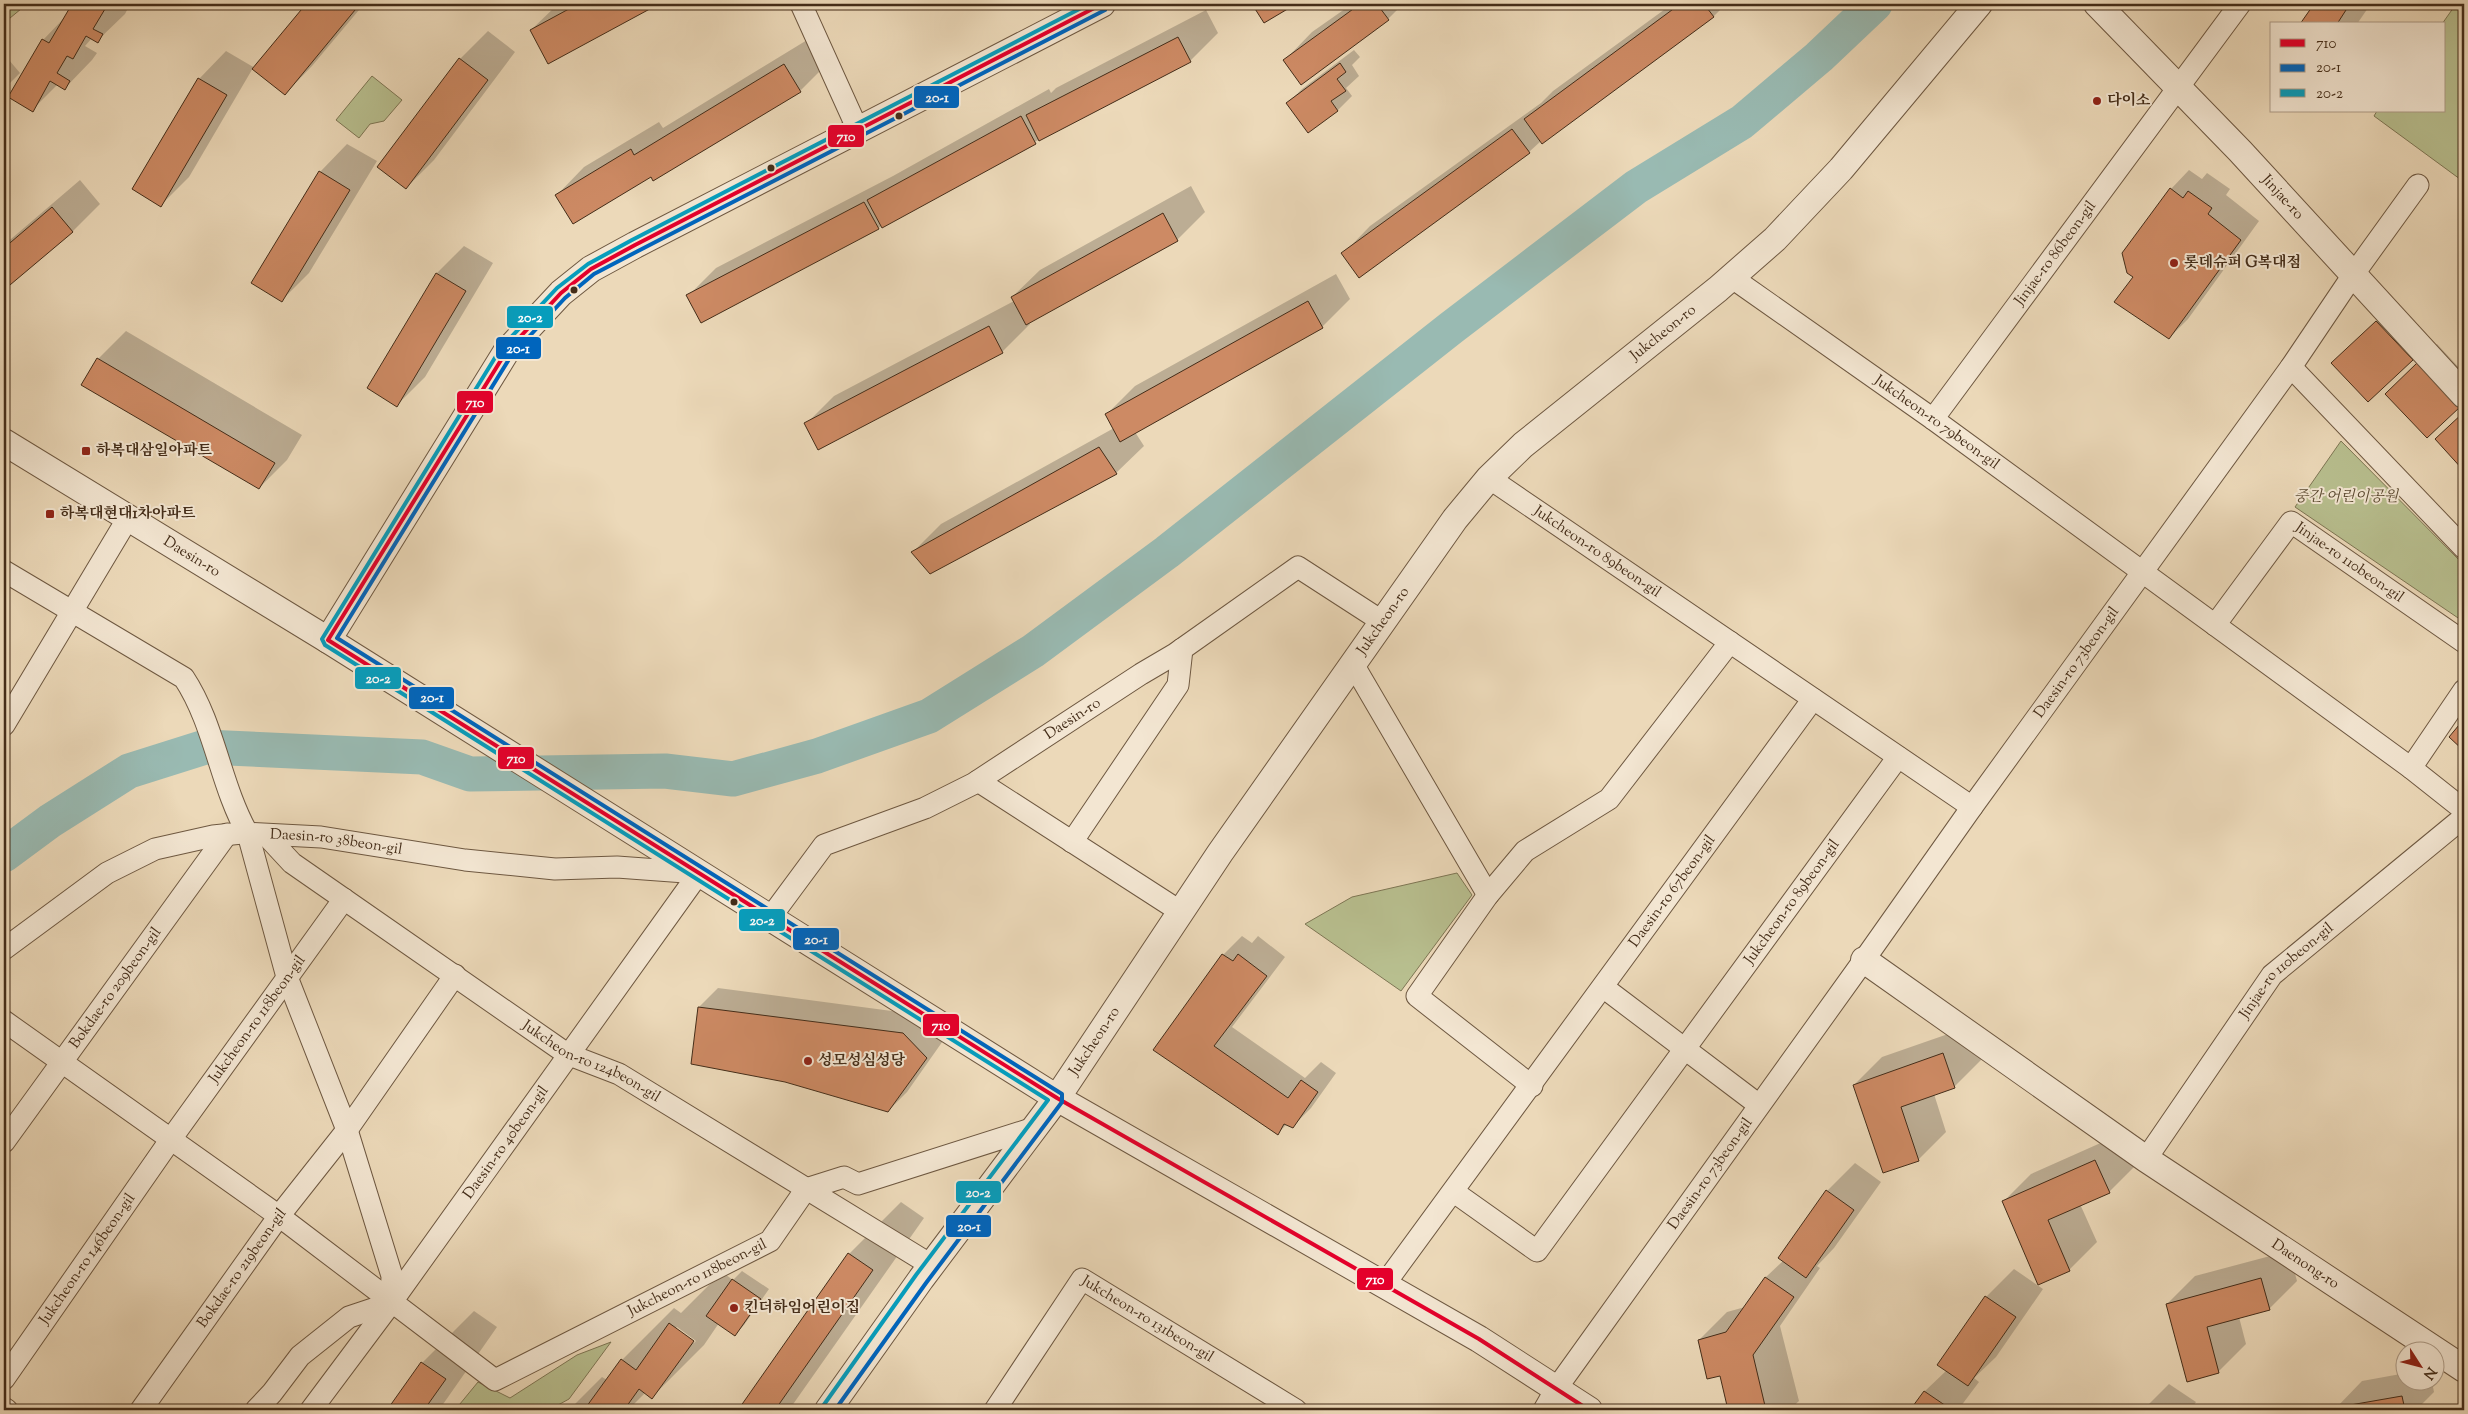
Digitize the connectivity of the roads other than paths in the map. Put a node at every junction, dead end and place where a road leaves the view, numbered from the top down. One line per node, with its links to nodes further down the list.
1 (801, 4): 7 (street)
2 (1102, 4): 7 (street)
3 (1979, 4): 10 (street, Jukcheon-ro)
4 (2097, 4): 6 (street, Jinjae-ro)
5 (2240, 4): 6 (street, Jinjae-ro 86beon-gil)
6 (2178, 88): 9 (street, Jinjae-ro); 13 (street, Jinjae-ro 86beon-gil)
7 (858, 130): 23 (street)
8 (2418, 185): 9 (street, Daesin-ro 73beon-gil)
9 (2352, 275): 11 (street, Daesin-ro 73beon-gil); 12 (street, Jinjae-ro)
10 (1731, 277): 13 (street, Jukcheon-ro 79beon-gil); 15 (street, Jukcheon-ro)
11 (2291, 367): 17 (street); 19 (street, Daesin-ro 73beon-gil)
12 (2464, 394)
13 (1933, 419): 19 (street, Jukcheon-ro 79beon-gil)
14 (4, 442): 16 (street, Daesin-ro)
15 (1489, 478): 21 (street, Jukcheon-ro); 24 (street, Jukcheon-ro 89beon-gil)
16 (128, 518): 20 (street); 23 (street, Daesin-ro)
17 (2464, 548)
18 (4, 571): 20 (street)
19 (2142, 571): 22 (street); 34 (street, Daesin-ro 73beon-gil)
20 (72, 612): 30 (street); 37 (street)
21 (1383, 622): 26 (street, Daesin-ro); 27 (street, Jukcheon-ro)
22 (2215, 625): 25 (street, Jinjae-ro 110beon-gil); 32 (street)
23 (328, 640): 39 (street, Daesin-ro)
24 (1730, 642): 29 (street, Jukcheon-ro 89beon-gil); 40 (street)
25 (2464, 642)
26 (1182, 649): 33 (street, Daesin-ro); 38 (street)
27 (1353, 664): 40 (street, Jukcheon-ro); 42 (street, Jukcheon-ro)
28 (2464, 690): 32 (street)
29 (1813, 699): 31 (street, Jukcheon-ro 89beon-gil); 48 (street, Daesin-ro 67beon-gil)
30 (4, 725)
31 (1898, 757): 34 (street, Jukcheon-ro 89beon-gil); 50 (street, Jukcheon-ro 89beon-gil)
32 (2410, 768): 35 (street)
33 (978, 781): 38 (street); 43 (street, Daesin-ro)
34 (1972, 807): 45 (street, Daesin-ro 73beon-gil)
35 (2464, 810)
36 (2464, 817): 60 (street, Jinjae-ro 110beon-gil)
37 (247, 834): 39 (street, Daesin-ro 38beon-gil); 41 (street, Jukcheon-ro 124beon-gil); 44 (street, Daesin-ro 38beon-gil); 47 (street); 52 (street, Bokdae-ro 209beon-gil)
38 (1072, 842): 42 (street)
39 (694, 870): 43 (street); 51 (street, Daesin-ro 40beon-gil)
40 (1488, 895): 53 (street)
41 (344, 899): 46 (street, Jukcheon-ro 124beon-gil); 47 (street, Jukcheon-ro 118beon-gil)
42 (1181, 912): 54 (street, Jukcheon-ro)
43 (770, 918): 54 (street)
44 (4, 949)
45 (1864, 960): 55 (street, Daesin-ro 73beon-gil); 60 (street)
46 (455, 975): 51 (street, Jukcheon-ro 124beon-gil); 57 (street, Bokdae-ro 219beon-gil)
47 (287, 977): 57 (street); 58 (street, Jukcheon-ro 118beon-gil)
48 (1603, 987): 50 (street); 53 (street, Daesin-ro 67beon-gil)
49 (4, 1020): 52 (street, Jukcheon-ro 118beon-gil)
50 (1686, 1048): 55 (street); 62 (street)
51 (567, 1054): 61 (street, Jukcheon-ro 124beon-gil); 66 (street, Daesin-ro 40beon-gil)
52 (62, 1062): 58 (street, Jukcheon-ro 118beon-gil); 59 (street, Bokdae-ro 209beon-gil)
53 (1532, 1086): 62 (street, Daesin-ro 67beon-gil)
54 (1057, 1098): 56 (street, Jukcheon-ro); 65 (street)
55 (1758, 1105): 69 (street, Daesin-ro 73beon-gil)
56 (1034, 1128): 61 (street); 64 (street, Jukcheon-ro)
57 (347, 1130): 63 (street, Bokdae-ro 219beon-gil); 66 (street)
58 (171, 1139): 63 (street, Jukcheon-ro 118beon-gil); 68 (street, Jukcheon-ro 146beon-gil)
59 (4, 1142)
60 (2146, 1159): 67 (street, Daenong-ro)
61 (806, 1189): 64 (street, Jukcheon-ro 124beon-gil); 66 (street, Jukcheon-ro 118beon-gil)
62 (1454, 1192): 65 (street, Daesin-ro 67beon-gil)
63 (279, 1216): 66 (street, Jukcheon-ro 118beon-gil); 70 (street, Bokdae-ro 219beon-gil)
64 (931, 1265): 73 (street, Jukcheon-ro)
65 (1384, 1285): 69 (street)
66 (391, 1303): 71 (street); 72 (street, Daesin-ro 40beon-gil)
67 (2464, 1369)
68 (4, 1379)
69 (1550, 1400): 76 (street)
70 (141, 1410)
71 (256, 1410)
72 (311, 1410)
73 (828, 1410)
74 (995, 1410): 75 (street, Jukcheon-ro 131beon-gil)
75 (1296, 1410)
76 (1589, 1410)

